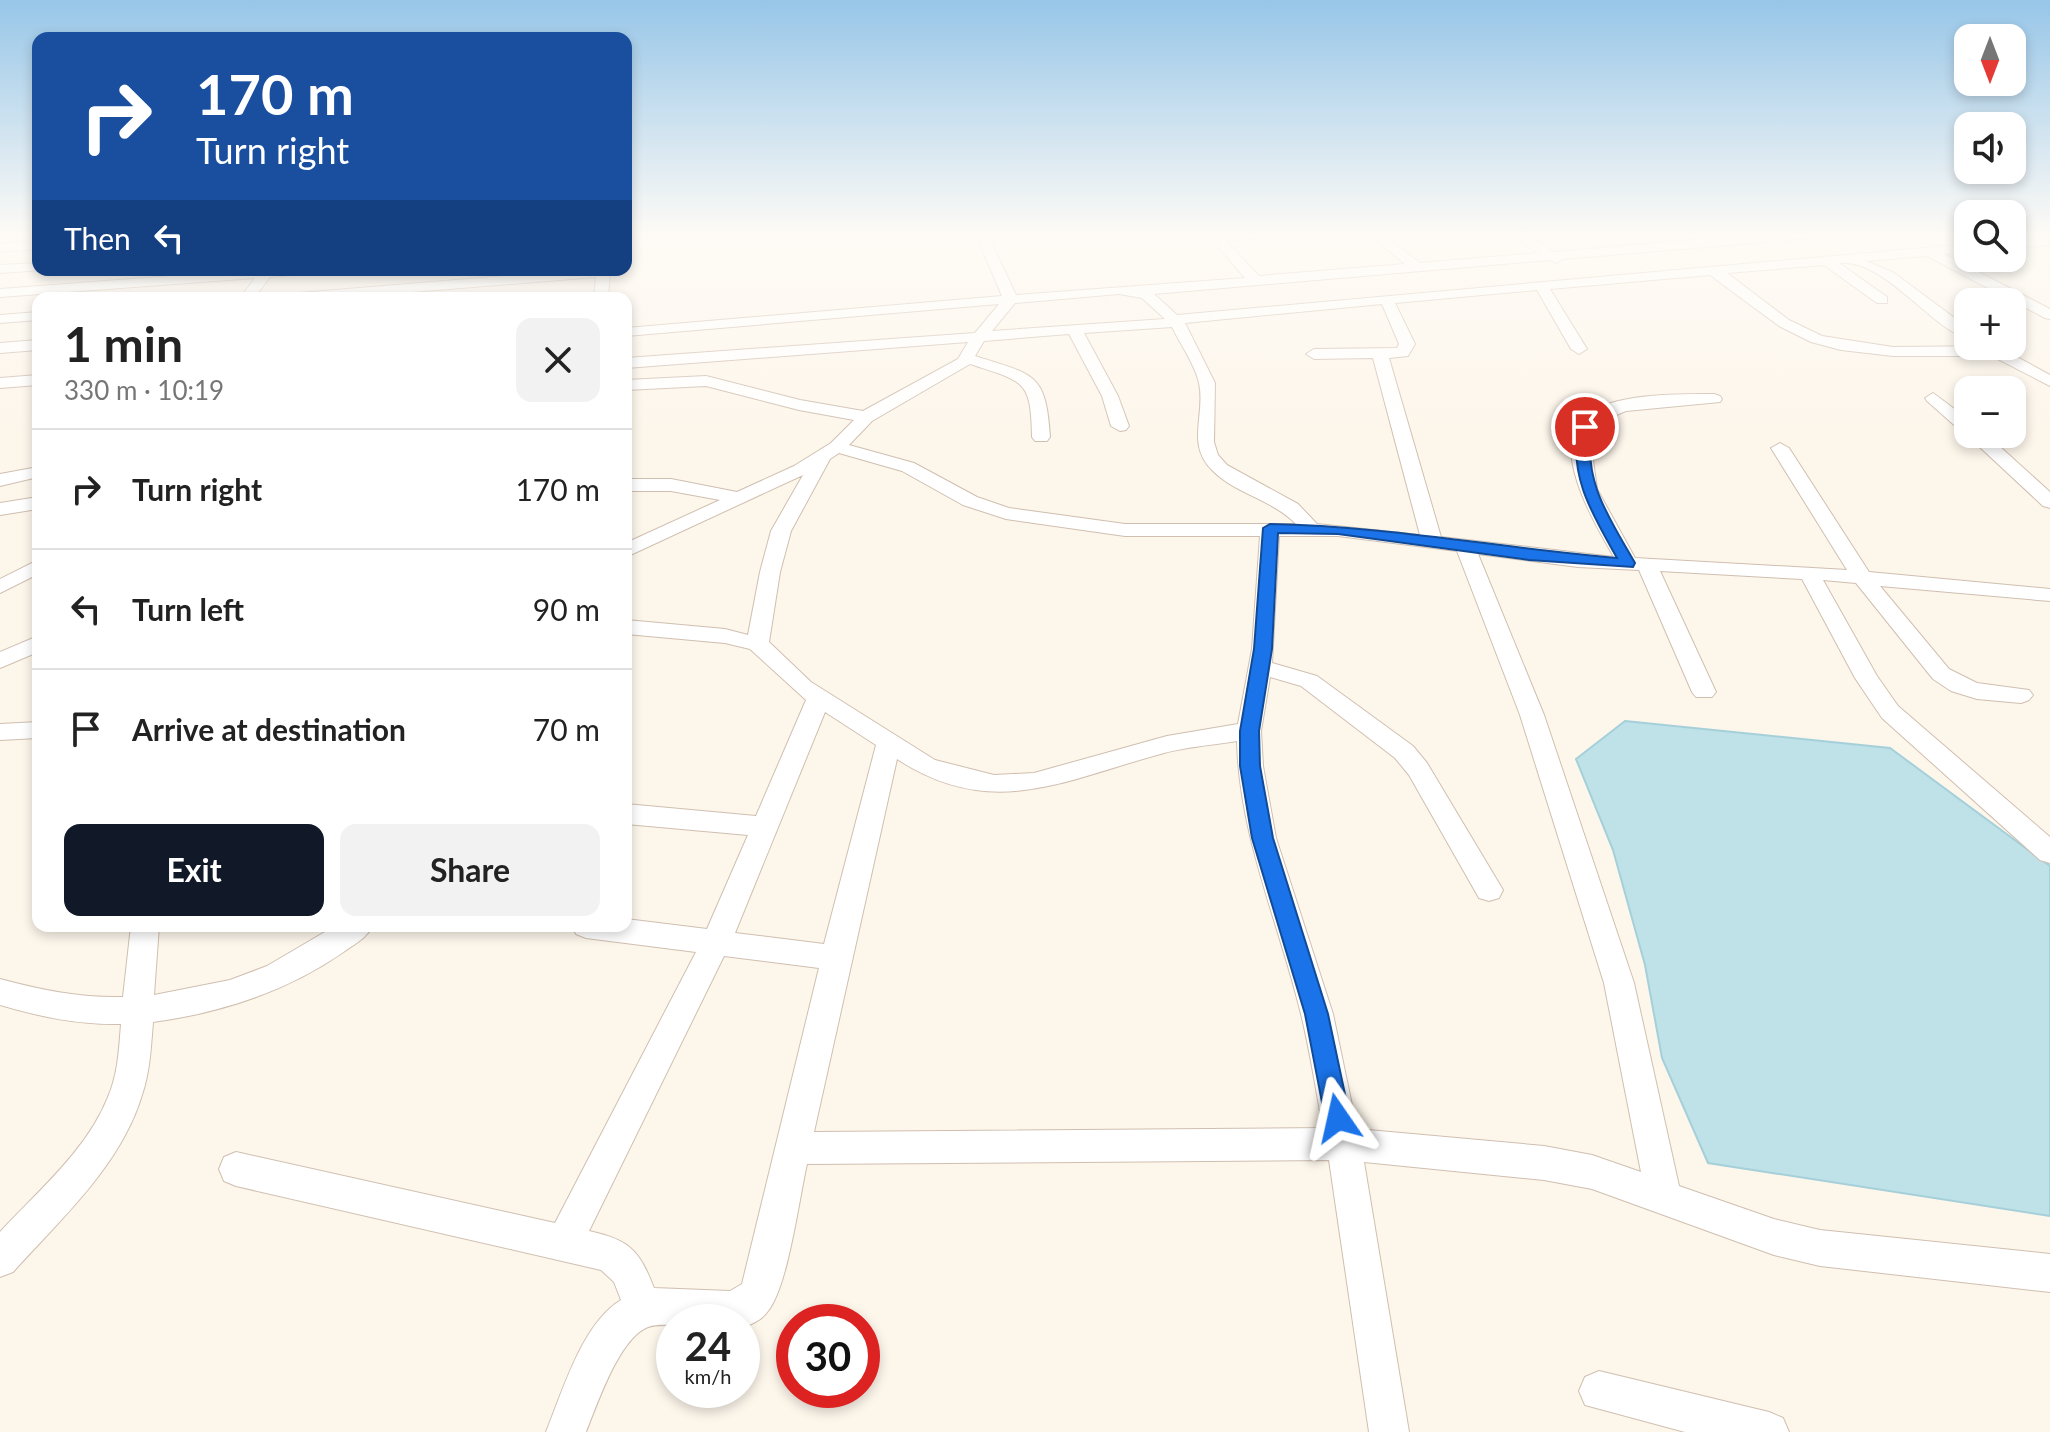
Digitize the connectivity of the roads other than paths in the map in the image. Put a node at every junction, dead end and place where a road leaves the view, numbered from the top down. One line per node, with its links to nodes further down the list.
1 (1001, 300): 16 (street)
2 (1010, 300): 17 (street)
3 (1155, 300): 13 (street)
4 (1366, 300): 13 (street)
5 (1387, 300): 23 (street)
6 (1549, 300): 20 (street)
7 (1756, 300): 21 (street)
8 (1921, 300): 14 (street)
9 (2021, 300): 10 (street)
10 (2050, 315)
11 (32, 316): 12 (street)
12 (0, 319)
13 (1177, 322): 15 (street); 48 (street)
14 (1954, 325)
15 (1074, 329): 17 (street); 35 (street)
16 (632, 331)
17 (981, 335): 24 (street); 26 (street)
18 (32, 345): 19 (street)
19 (0, 348)
20 (1579, 349)
21 (1954, 349)
22 (1314, 354): 23 (street)
23 (1380, 354): 49 (street)
24 (966, 358): 34 (street); 36 (street)
25 (2011, 360): 28 (street)
26 (632, 363)
27 (32, 380): 29 (street)
28 (2050, 381)
29 (0, 383)
30 (632, 385): 34 (street)
31 (1933, 398): 33 (street)
32 (1714, 399): 52 (street)
33 (1954, 416)
34 (866, 417): 39 (street)
35 (1120, 426)
36 (1041, 437)
37 (1780, 448): 55 (street)
38 (1991, 448): 44 (street)
39 (830, 452): 43 (street); 47 (street); 59 (street)
40 (32, 473): 41 (street)
41 (0, 480)
42 (632, 485): 43 (street)
43 (739, 498): 51 (street)
44 (2050, 502)
45 (32, 504): 46 (street)
46 (0, 509)
47 (1270, 528): 48 (street); 62 (street)
48 (1311, 529): 49 (street)
49 (1432, 542): 50 (street)
50 (1465, 546): 52 (street); 84 (street)
51 (632, 548)
52 (1637, 564): 54 (street); 63 (street)
53 (32, 569): 56 (street)
54 (1809, 573): 55 (street); 72 (street)
55 (1862, 577): 57 (street); 64 (street)
56 (0, 587)
57 (2050, 595)
58 (632, 628): 59 (street)
59 (758, 644): 65 (street)
60 (32, 646): 61 (street)
61 (0, 661)
62 (1260, 667): 67 (street); 73 (street)
63 (1704, 692)
64 (2021, 695)
65 (819, 697): 69 (street); 71 (street)
66 (32, 730): 68 (street)
67 (1249, 731): 69 (street); 81 (street)
68 (0, 732)
69 (889, 742): 78 (street)
70 (632, 815): 71 (street)
71 (764, 827): 77 (street)
72 (2050, 853)
73 (1489, 890)
74 (144, 932): 80 (street)
75 (349, 932): 80 (street)
76 (632, 932): 77 (street)
77 (716, 943): 78 (street); 85 (street)
78 (837, 958): 82 (street)
79 (0, 992): 80 (street)
80 (136, 1014): 86 (street)
81 (1343, 1144): 82 (street); 84 (street); 91 (street)
82 (794, 1148): 88 (street)
83 (236, 1169): 85 (street)
84 (1664, 1197): 87 (street)
85 (564, 1243): 88 (street)
86 (0, 1259)
87 (2050, 1273)
88 (643, 1309): 90 (street)
89 (1599, 1391): 92 (street)
90 (566, 1432)
91 (1389, 1432)
92 (1769, 1432)

